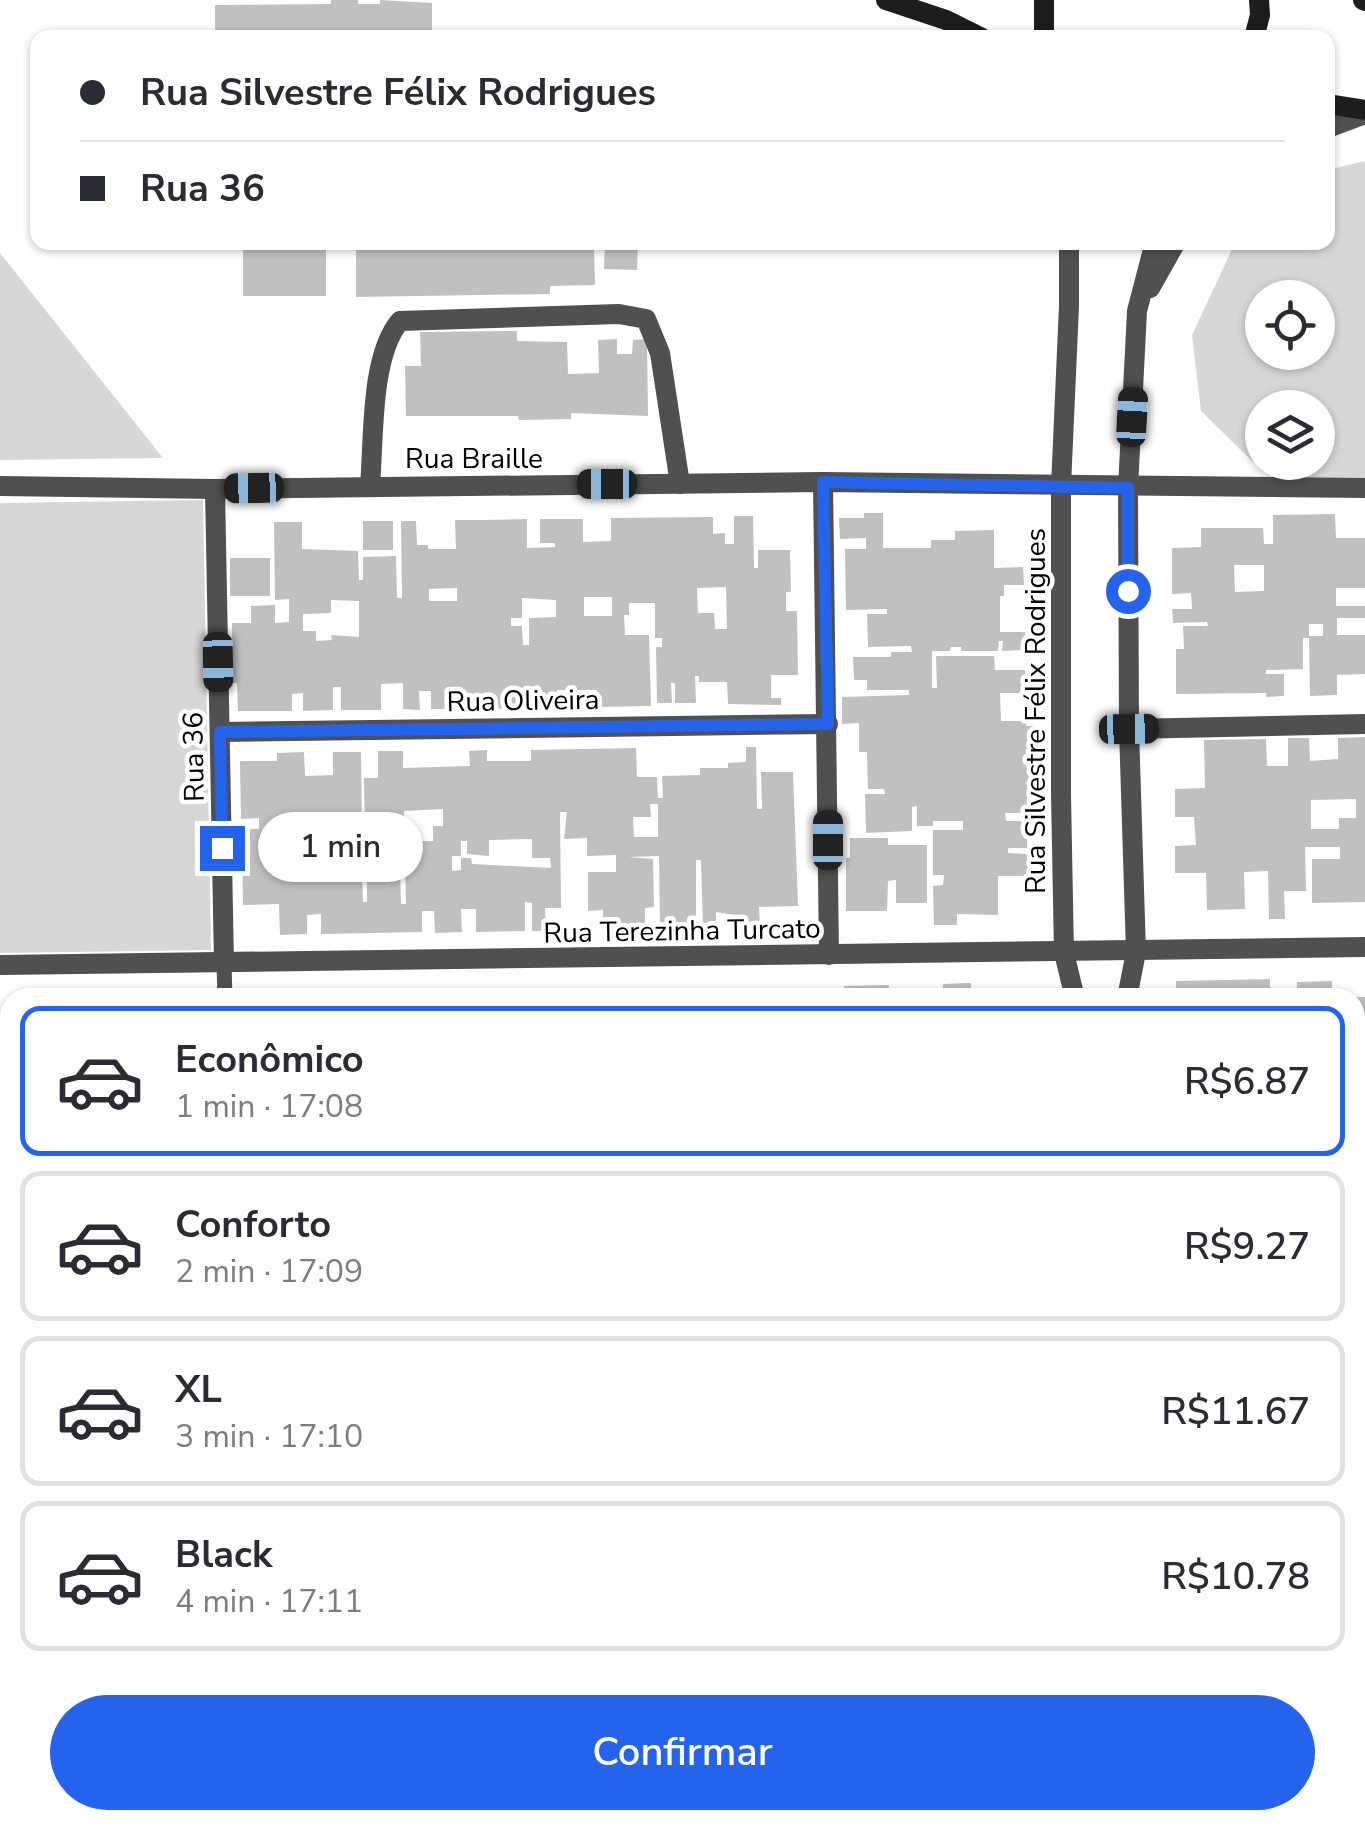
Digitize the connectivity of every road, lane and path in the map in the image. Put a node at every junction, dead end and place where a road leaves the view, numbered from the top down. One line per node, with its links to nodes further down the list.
1 (886, 0): 4 (main road)
2 (1044, 0): 5 (main road)
3 (1259, 0): 6 (main road)
4 (964, 30)
5 (1044, 30)
6 (1256, 30)
7 (1335, 106): 8 (main road)
8 (1365, 112): 9 (street)
9 (1335, 125)
10 (1069, 250): 18 (street, Rua Silvestre Félix Rodrigues)
11 (1153, 250): 13 (street)
12 (1172, 250): 13 (street)
13 (1137, 312): 19 (street)
14 (823, 482): 15 (street, Rua Braille); 18 (street, Rua Braille); 22 (street)
15 (680, 484): 17 (street, Rua Braille); 17 (street)
16 (0, 486): 21 (street, Rua Braille)
17 (370, 486): 21 (street, Rua Braille)
18 (1061, 486): 19 (street, Rua Braille); 28 (street, Rua Silvestre Félix Rodrigues)
19 (1128, 488): 20 (street, Rua Braille); 24 (street)
20 (1365, 488)
21 (215, 489): 25 (street, Rua 36)
22 (828, 724): 25 (street, Rua Oliveira); 29 (street)
23 (1365, 724): 24 (street)
24 (1129, 729): 27 (street)
25 (220, 732): 30 (street, Rua 36)
26 (1365, 947): 27 (street, Rua Terezinha Turcato)
27 (1136, 952): 28 (street, Rua Terezinha Turcato); 34 (street)
28 (1064, 954): 29 (street, Rua Terezinha Turcato); 33 (street, Rua Silvestre Félix Rodrigues)
29 (830, 956): 30 (street, Rua Terezinha Turcato)
30 (224, 964): 31 (street, Rua Terezinha Turcato); 32 (lane)
31 (0, 965)
32 (225, 988)
33 (1072, 988)
34 (1129, 988)

